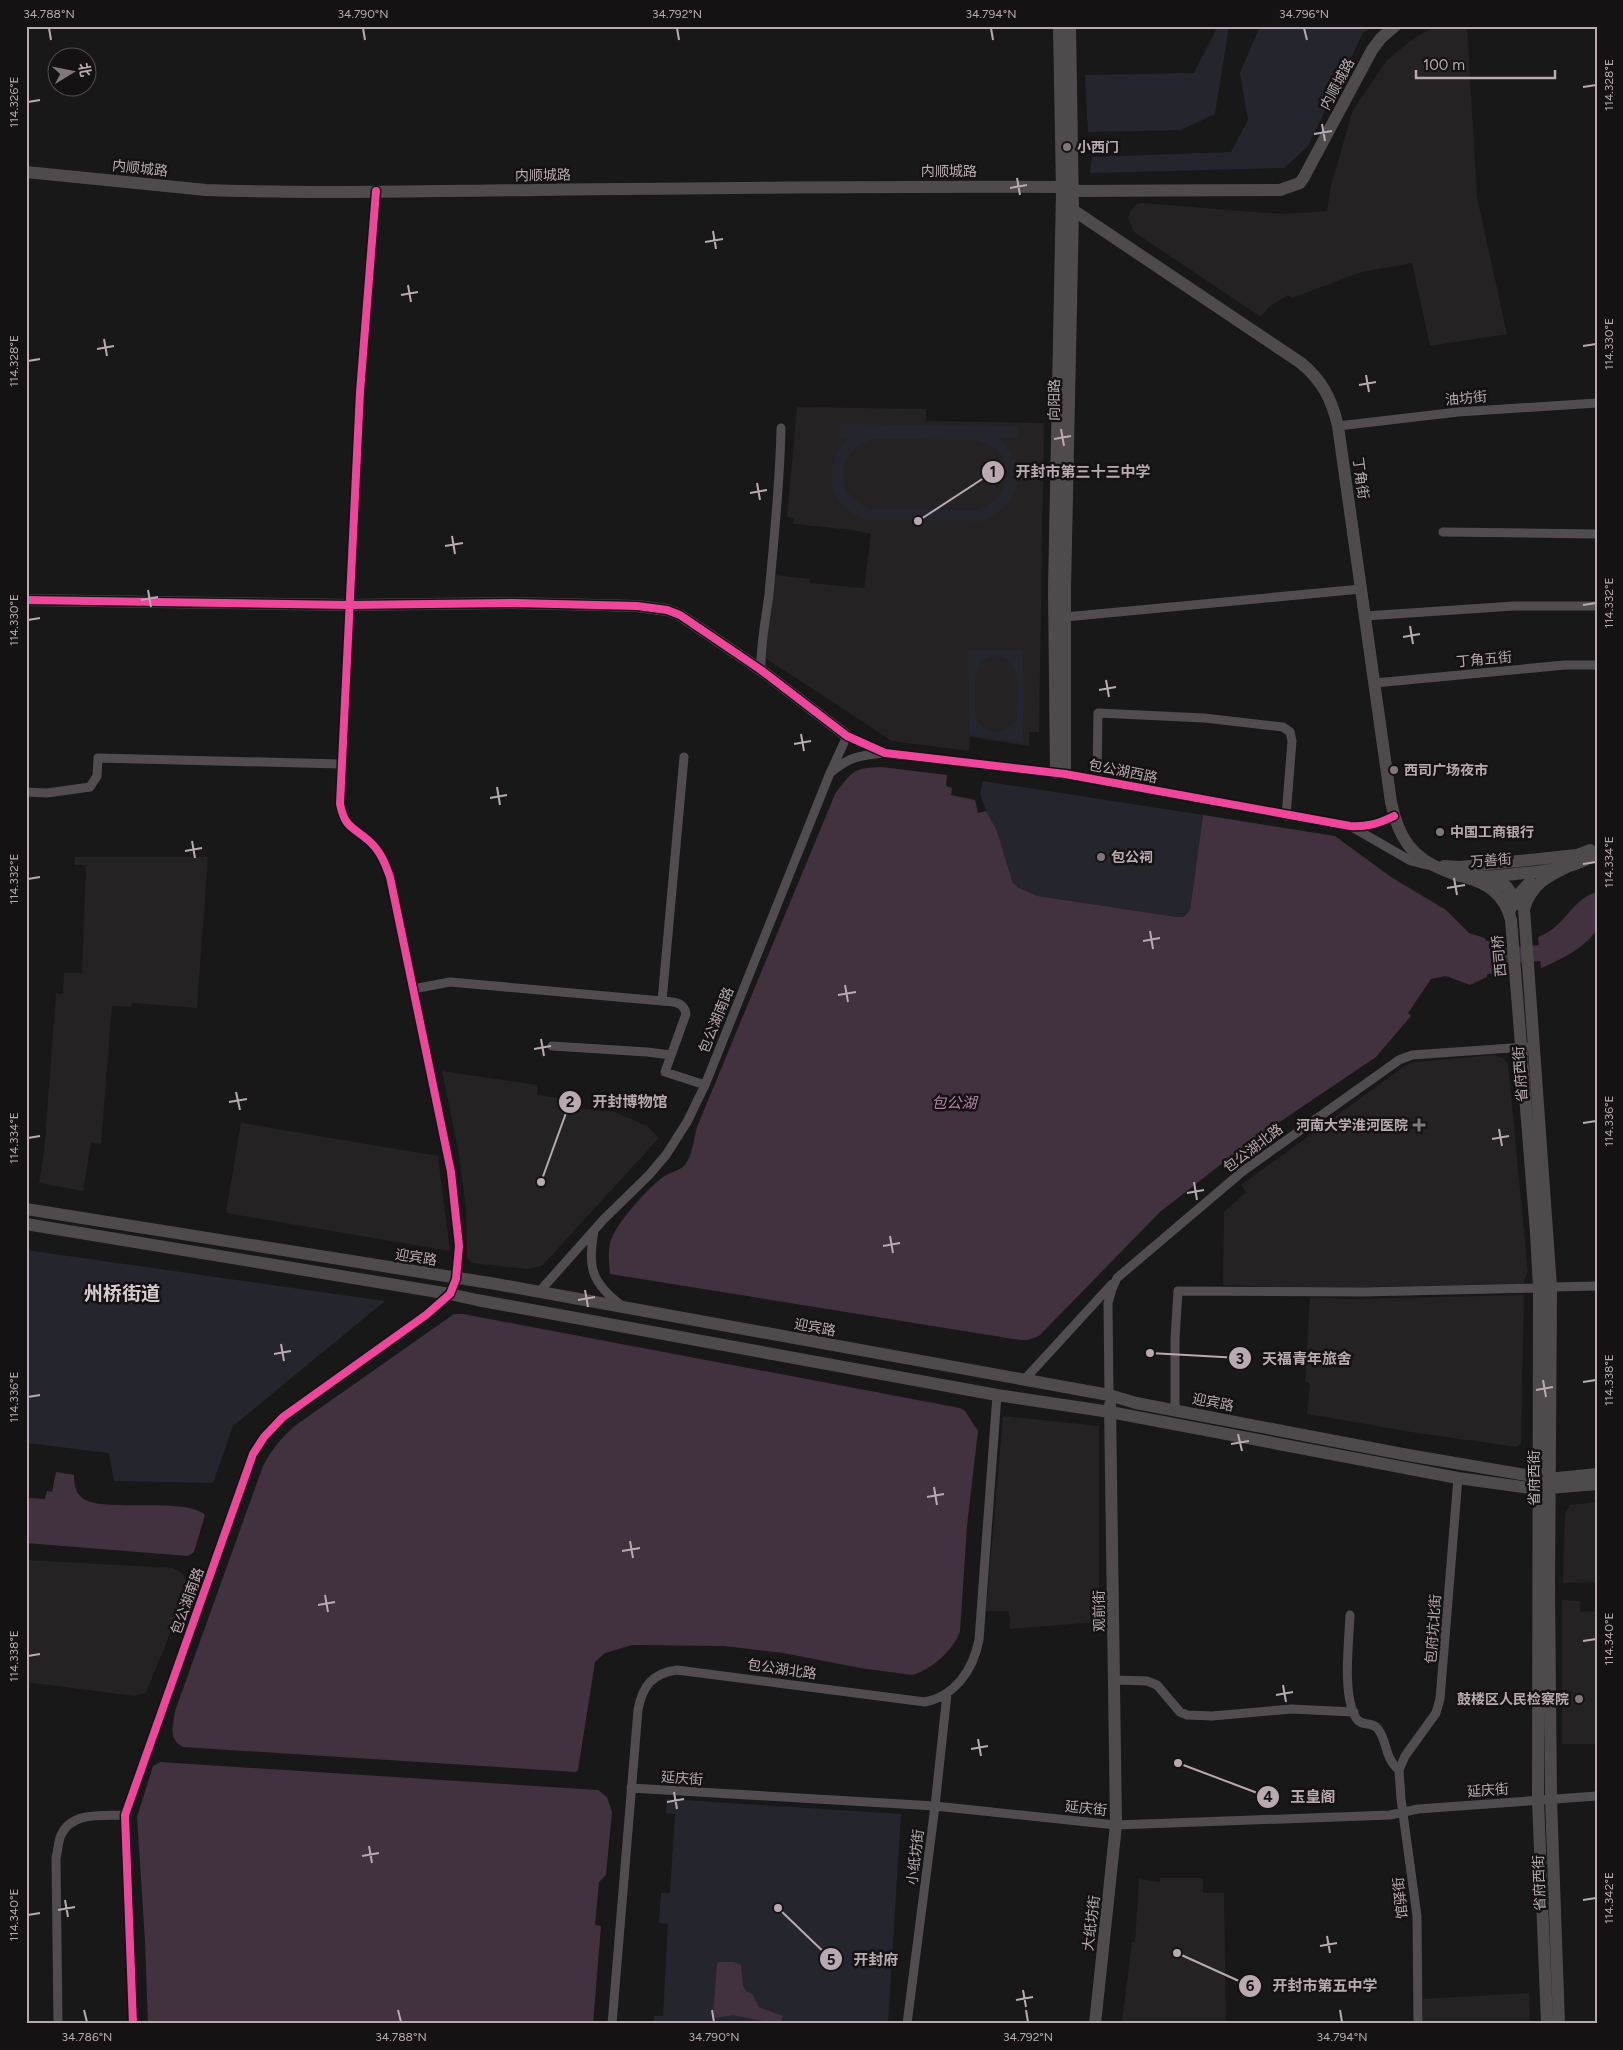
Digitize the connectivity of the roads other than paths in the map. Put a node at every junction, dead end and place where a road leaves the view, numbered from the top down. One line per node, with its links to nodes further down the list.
1 (1059, 26): 5 (street, 向阳路)
2 (1070, 26): 5 (street, 向阳路)
3 (1395, 26): 5 (street, 内顺城路)
4 (26, 172): 6 (street, 内顺城路)
5 (1066, 187): 6 (street, 内顺城路); 7 (street, 向阳路); 27 (street, 向阳路)
6 (376, 191): 15 (street, 包公湖南路)
7 (1073, 210): 9 (street, 丁角街); 18 (street, 向阳路)
8 (1597, 404): 9 (street, 油坊街)
9 (1338, 426): 13 (street, 丁角街)
10 (781, 428): 20 (street)
11 (1444, 532): 12 (street)
12 (1597, 534)
13 (1361, 589): 17 (street, 丁角街); 18 (street)
14 (26, 600): 15 (street)
15 (349, 605): 20 (street); 25 (street, 包公湖南路)
16 (1597, 606): 17 (street)
17 (1365, 616): 21 (street, 丁角街)
18 (1065, 617): 27 (street, 向阳路)
19 (1597, 665): 21 (street, 丁角五街)
20 (761, 670): 22 (street)
21 (1375, 683): 31 (street, 丁角街)
22 (847, 736): 23 (street, 包公湖西路); 26 (street, 包公湖南路)
23 (885, 753): 26 (street); 27 (street, 包公湖西路)
24 (684, 756): 46 (street)
25 (341, 764): 29 (street); 45 (street, 包公湖南路)
26 (830, 773): 50 (street, 包公湖南路)
27 (1061, 773): 28 (street, 包公湖西路)
28 (1097, 779): 30 (street, 包公湖西路); 30 (street)
29 (26, 792)
30 (1286, 816): 32 (street, 包公湖西路)
31 (1394, 816): 32 (street, 包公湖西路); 36 (street, 丁角街)
32 (1350, 826): 36 (street)
33 (1597, 847): 35 (street, 万善街)
34 (1597, 853): 37 (street, 万善街)
35 (1577, 855): 38 (street); 39 (street, 万善街)
36 (1432, 866): 39 (street, 万善街)
37 (1569, 866): 38 (street, 万善街); 43 (street)
38 (1544, 871): 40 (street, 万善街); 41 (street)
39 (1462, 872): 40 (street); 42 (street)
40 (1488, 877): 41 (street)
41 (1516, 899): 42 (street); 43 (street)
42 (1510, 916): 44 (street, 西司桥)
43 (1524, 918): 44 (street, 西司桥)
44 (1523, 987): 48 (street, 省府西街)
45 (413, 989): 46 (street); 55 (street, 包公湖南路)
46 (662, 1001): 49 (street)
47 (552, 1046): 49 (street)
48 (1527, 1047): 54 (street, 包公湖北路); 57 (street, 省府西街)
49 (672, 1055): 50 (street)
50 (704, 1085): 53 (street, 包公湖南路)
51 (26, 1209): 55 (street, 迎宾路)
52 (26, 1224): 59 (street, 迎宾路)
53 (594, 1231): 58 (street, 包公湖南路); 60 (street)
54 (1117, 1278): 61 (street); 63 (street, 包公湖北路)
55 (456, 1279): 58 (street, 迎宾路); 59 (street, 包公湖南路)
56 (1597, 1286): 57 (street)
57 (1545, 1288): 64 (street); 68 (street, 省府西街)
58 (539, 1292): 60 (street, 迎宾路)
59 (450, 1294): 62 (street, 迎宾路); 80 (street, 包公湖南路)
60 (625, 1308): 61 (street, 迎宾路)
61 (1025, 1380): 63 (street, 迎宾路)
62 (997, 1395): 65 (street, 迎宾路); 72 (street, 包公湖北路)
63 (1110, 1395): 64 (street, 迎宾路); 65 (street, 观前街)
64 (1175, 1410): 68 (street, 迎宾路)
65 (1110, 1412): 67 (street, 迎宾路); 71 (street, 观前街)
66 (1597, 1474): 68 (street, 迎宾路)
67 (1458, 1478): 68 (street, 迎宾路); 74 (street, 包府坑北街)
68 (1543, 1483): 69 (street, 迎宾路); 77 (street, 省府西街)
69 (1597, 1484)
70 (1350, 1615): 73 (street)
71 (1115, 1680): 73 (street); 81 (street, 观前街)
72 (947, 1694): 75 (street, 包公湖北路); 78 (street, 小纸坊街)
73 (1354, 1712): 74 (street)
74 (1399, 1770): 79 (street, 馆驿街)
75 (631, 1788): 78 (street, 延庆街); 85 (street, 包公湖北路)
76 (1597, 1796): 77 (street, 延庆街)
77 (1545, 1800): 79 (street, 延庆街); 82 (street, 省府西街)
78 (935, 1806): 81 (street, 延庆街); 86 (street, 小纸坊街)
79 (1403, 1812): 81 (street, 延庆街); 88 (street, 馆驿街)
80 (125, 1815): 83 (street); 84 (street, 包公湖南路)
81 (1116, 1825): 87 (street, 大纸坊街)
82 (1550, 1971): 89 (street); 90 (street)
83 (58, 2024)
84 (133, 2024)
85 (612, 2024)
86 (908, 2024)
87 (1095, 2024)
88 (1418, 2024)
89 (1547, 2024)
90 (1559, 2024)

